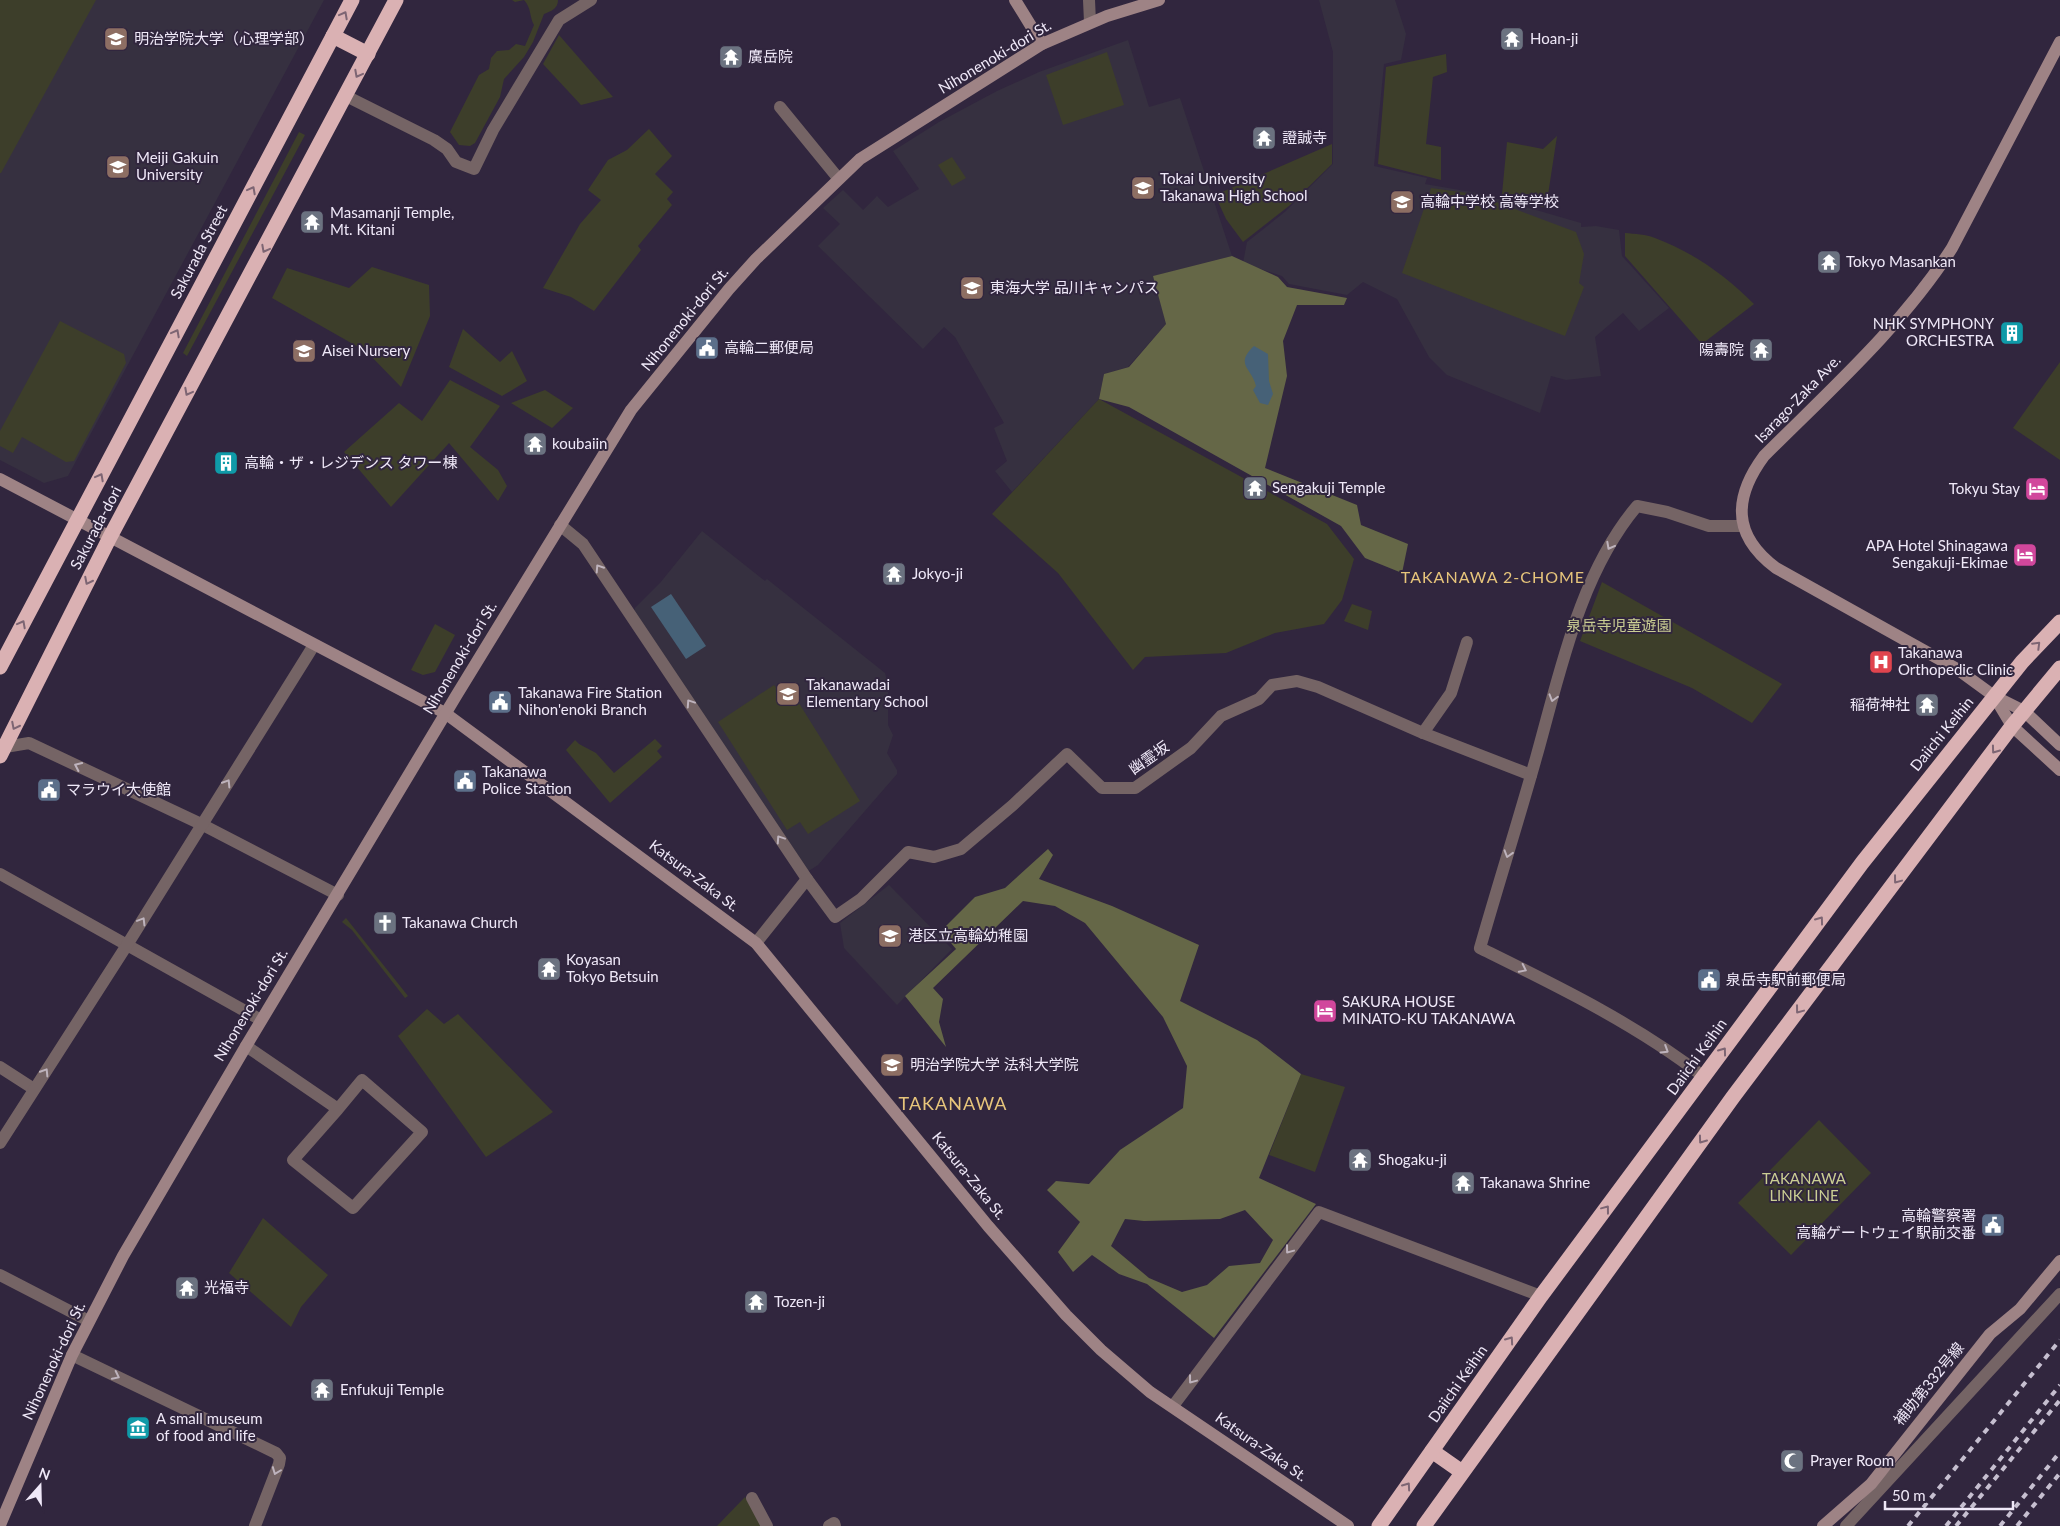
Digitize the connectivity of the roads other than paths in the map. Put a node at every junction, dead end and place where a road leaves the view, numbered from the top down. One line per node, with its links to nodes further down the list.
1 (352, 0): 8 (highway, Sakurada Street, one-way to 1)
2 (396, 0): 11 (highway)
3 (590, 0): 12 (street)
4 (1014, 0): 10 (street)
5 (1089, 0): 7 (street)
6 (1160, 0): 7 (street, Nihonenoki-dori St.)
7 (1090, 22): 10 (street, Nihonenoki-dori St.)
8 (333, 36): 11 (highway); 16 (highway, Sakurada Street, one-way to 8)
9 (2060, 42): 18 (street, Isarago-Zaka Ave.)
10 (1042, 44): 14 (street, Nihonenoki-dori St.)
11 (368, 54): 12 (highway, one-way to 12)
12 (346, 96): 19 (highway, Sakurada-dori, one-way to 19)
13 (780, 106): 14 (street)
14 (838, 178): 17 (street, Nihonenoki-dori St.)
15 (0, 479): 16 (street, Katsura-Zaka St.)
16 (77, 520): 19 (street, Katsura-Zaka St.); 23 (highway, Sakurada-dori, one-way to 16)
17 (560, 526): 27 (street, Nihonenoki-dori St.); 36 (street, one-way to 17)
18 (1743, 526): 25 (street, Isarago-Zaka Ave.); 33 (street, one-way to 33)
19 (110, 537): 22 (street, Katsura-Zaka St.); 31 (highway, Sakurada-dori, one-way to 31)
20 (2060, 622): 25 (highway, Daiichi Keihin, one-way to 20)
21 (1467, 642): 29 (street)
22 (314, 645): 27 (street, Katsura-Zaka St.); 34 (street, one-way to 22)
23 (2, 658)
24 (2060, 668): 26 (highway)
25 (1994, 696): 26 (street); 28 (street); 43 (highway, Daiichi Keihin, one-way to 25)
26 (2024, 711): 28 (highway); 30 (street)
27 (445, 713): 37 (street, Nihonenoki-dori St.); 38 (street, Katsura-Zaka St.)
28 (2012, 726): 32 (street); 55 (highway, one-way to 55)
29 (1423, 733): 33 (street, 幽霊坂); 36 (street, 幽霊坂)
30 (2060, 744)
31 (2, 751): 34 (street, one-way to 31)
32 (2060, 770)
33 (1531, 775): 43 (street, one-way to 43)
34 (201, 824): 37 (street); 39 (street, one-way to 34)
35 (0, 874): 39 (street)
36 (807, 879): 38 (street)
37 (338, 895): 40 (street, Nihonenoki-dori St.)
38 (756, 943): 53 (street, Katsura-Zaka St.)
39 (127, 945): 40 (street); 44 (street, one-way to 39)
40 (261, 1020): 41 (street, Nihonenoki-dori St.)
41 (246, 1046): 45 (street); 51 (street, Nihonenoki-dori St.)
42 (0, 1067): 44 (street)
43 (1704, 1077): 50 (highway, Daiichi Keihin, one-way to 43)
44 (34, 1089): 46 (street)
45 (338, 1109): 45 (street)
46 (0, 1143)
47 (2060, 1261): 66 (street, 補助第332号線)
48 (0, 1276): 51 (street)
49 (2060, 1294): 67 (street)
50 (1541, 1296): 53 (street, one-way to 53); 54 (highway, Daiichi Keihin, one-way to 50)
51 (89, 1322): 52 (street, Nihonenoki-dori St.)
52 (72, 1355): 57 (street, Nihonenoki-dori St.); 59 (street, one-way to 59)
53 (1173, 1406): 63 (street, Katsura-Zaka St.)
54 (1432, 1451): 55 (highway); 64 (highway, Daiichi Keihin, one-way to 54)
55 (1462, 1472): 65 (highway)
56 (752, 1498): 60 (street)
57 (3, 1507): 58 (street, Nihonenoki-dori St.)
58 (0, 1525)
59 (254, 1526)
60 (767, 1526)
61 (829, 1526): 62 (street)
62 (835, 1526)
63 (1348, 1526)
64 (1379, 1526)
65 (1424, 1526)
66 (1823, 1526)
67 (1846, 1526)

